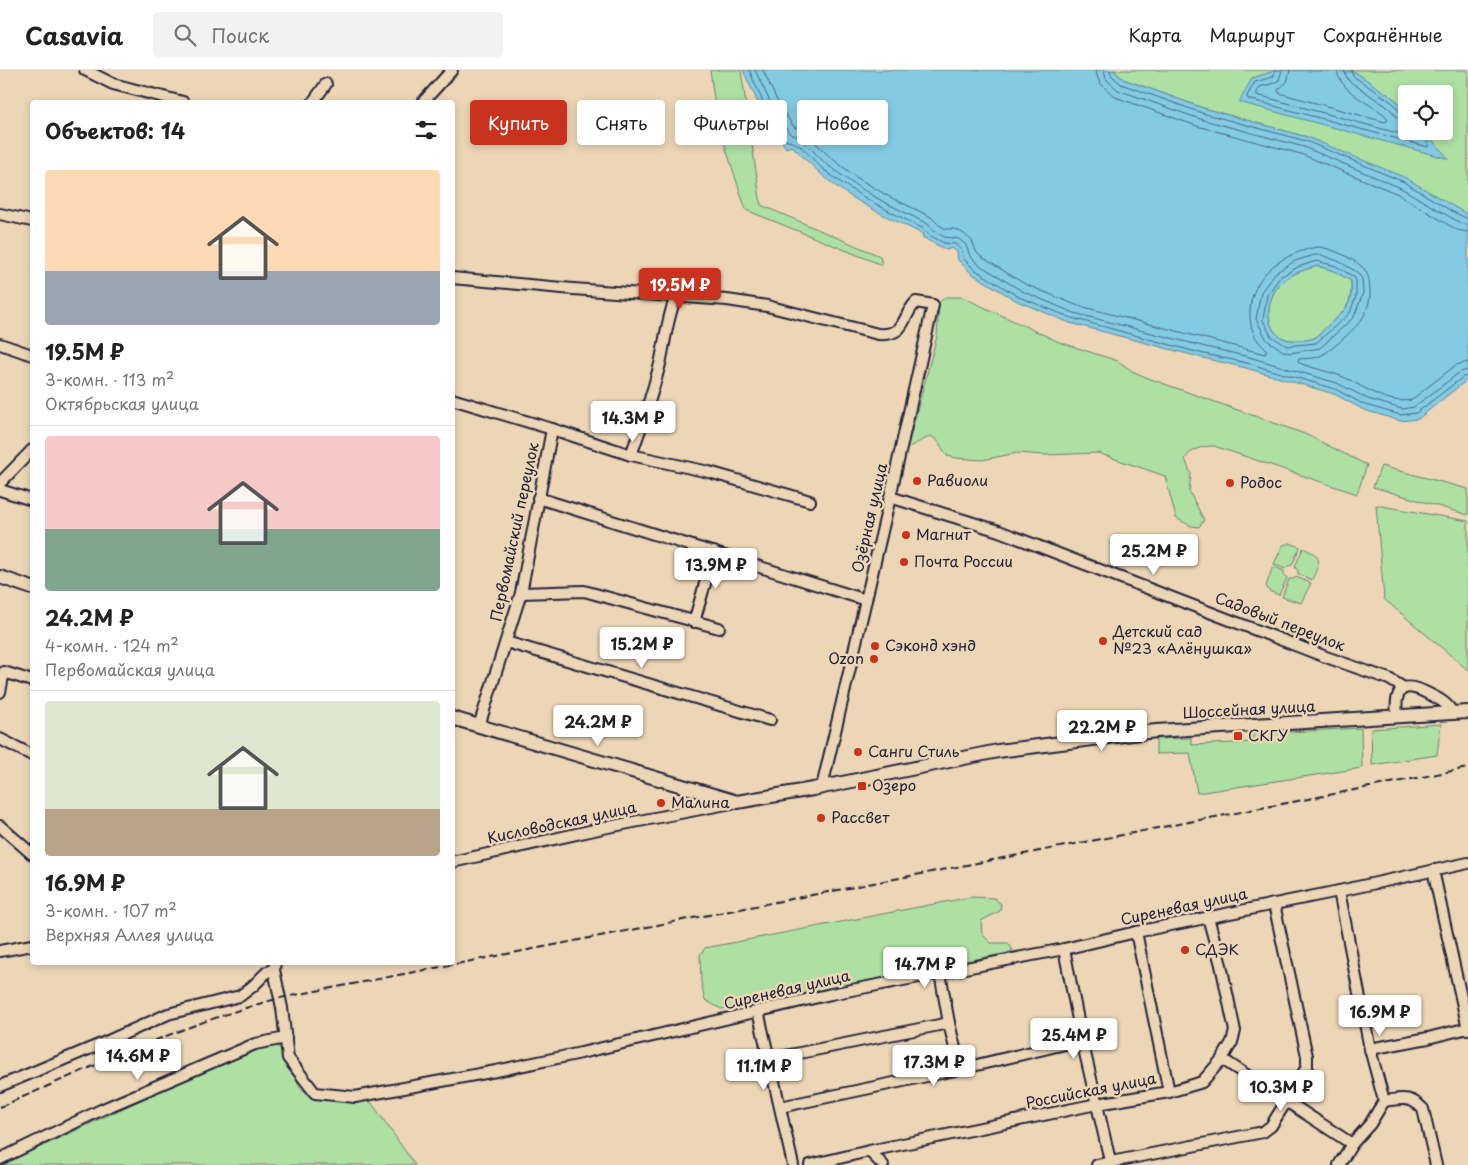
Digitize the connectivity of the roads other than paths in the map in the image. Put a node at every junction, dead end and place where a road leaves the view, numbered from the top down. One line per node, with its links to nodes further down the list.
1 (85, 70): 4 (street)
2 (452, 70): 6 (street)
3 (326, 84): 5 (street)
4 (174, 100)
5 (314, 100)
6 (425, 100)
7 (0, 214): 8 (street)
8 (30, 221)
9 (455, 278): 10 (street)
10 (676, 297): 16 (street); 19 (street, Озёрная улица)
11 (0, 344): 12 (street)
12 (30, 355)
13 (455, 400): 14 (street)
14 (552, 428): 16 (street); 20 (street, Первомайский переулок)
15 (30, 452): 17 (street)
16 (631, 456): 22 (street)
17 (0, 483)
18 (0, 490): 21 (street)
19 (890, 497): 27 (street, Озёрная улица); 32 (street, Садовый переулок)
20 (538, 498): 23 (street); 26 (street, Первомайский переулок)
21 (30, 499)
22 (810, 501)
23 (714, 552): 27 (street); 28 (street)
24 (0, 577): 25 (main road)
25 (30, 587)
26 (521, 592): 28 (street); 30 (street, Первомайский переулок)
27 (866, 600): 42 (street, Озёрная улица)
28 (694, 622): 29 (street)
29 (719, 628)
30 (506, 642): 38 (street); 39 (street, Первомайский переулок)
31 (30, 680): 33 (street)
32 (1404, 688): 35 (street, Садовый переулок); 36 (street)
33 (0, 692)
34 (1468, 712): 35 (main road, Шоссейная улица)
35 (1453, 714): 36 (main road, Шоссейная улица)
36 (1397, 717): 42 (main road, Шоссейная улица)
37 (455, 719): 39 (main road)
38 (770, 720)
39 (479, 726): 43 (main road)
40 (0, 739): 41 (street)
41 (30, 754)
42 (822, 787): 43 (main road, Шоссейная улица)
43 (737, 802): 46 (street, Кисловодская улица)
44 (0, 826): 45 (street)
45 (30, 852)
46 (455, 861)
47 (1468, 863): 48 (street, Сиреневая улица)
48 (1434, 870): 49 (street, Сиреневая улица); 60 (street)
49 (1339, 892): 50 (street, Сиреневая улица); 63 (street)
50 (1274, 904): 51 (street, Сиреневая улица); 69 (street)
51 (1208, 917): 52 (street, Сиреневая улица); 65 (street, Российская улица)
52 (1136, 932): 54 (street, Сиреневая улица); 68 (street)
53 (30, 945): 55 (street)
54 (1064, 948): 57 (street, Сиреневая улица); 62 (street)
55 (0, 950)
56 (274, 966): 61 (street, Сиреневая улица); 67 (street)
57 (940, 973): 58 (street, Сиреневая улица); 59 (street)
58 (758, 1011): 61 (street, Сиреневая улица); 64 (street)
59 (949, 1023): 64 (street); 66 (street)
60 (1468, 1028): 63 (street)
61 (286, 1038): 75 (street)
62 (1082, 1040): 66 (street); 71 (street)
63 (1370, 1049): 70 (street)
64 (770, 1059): 72 (street)
65 (1222, 1059): 68 (street, Российская улица); 69 (street)
66 (960, 1069): 72 (street)
67 (0, 1086)
68 (1170, 1092): 71 (street, Российская улица)
69 (1286, 1100): 73 (street); 76 (street)
70 (1384, 1100): 73 (street); 82 (street)
71 (1097, 1104): 74 (street, Российская улица); 76 (street)
72 (780, 1107): 77 (street)
73 (1352, 1144): 81 (street)
74 (869, 1151): 78 (street, Российская улица); 79 (street)
75 (0, 1159)
76 (1112, 1163): 80 (street)
77 (793, 1165)
78 (810, 1165)
79 (883, 1165)
80 (1097, 1165)
81 (1339, 1165)
82 (1436, 1165)

